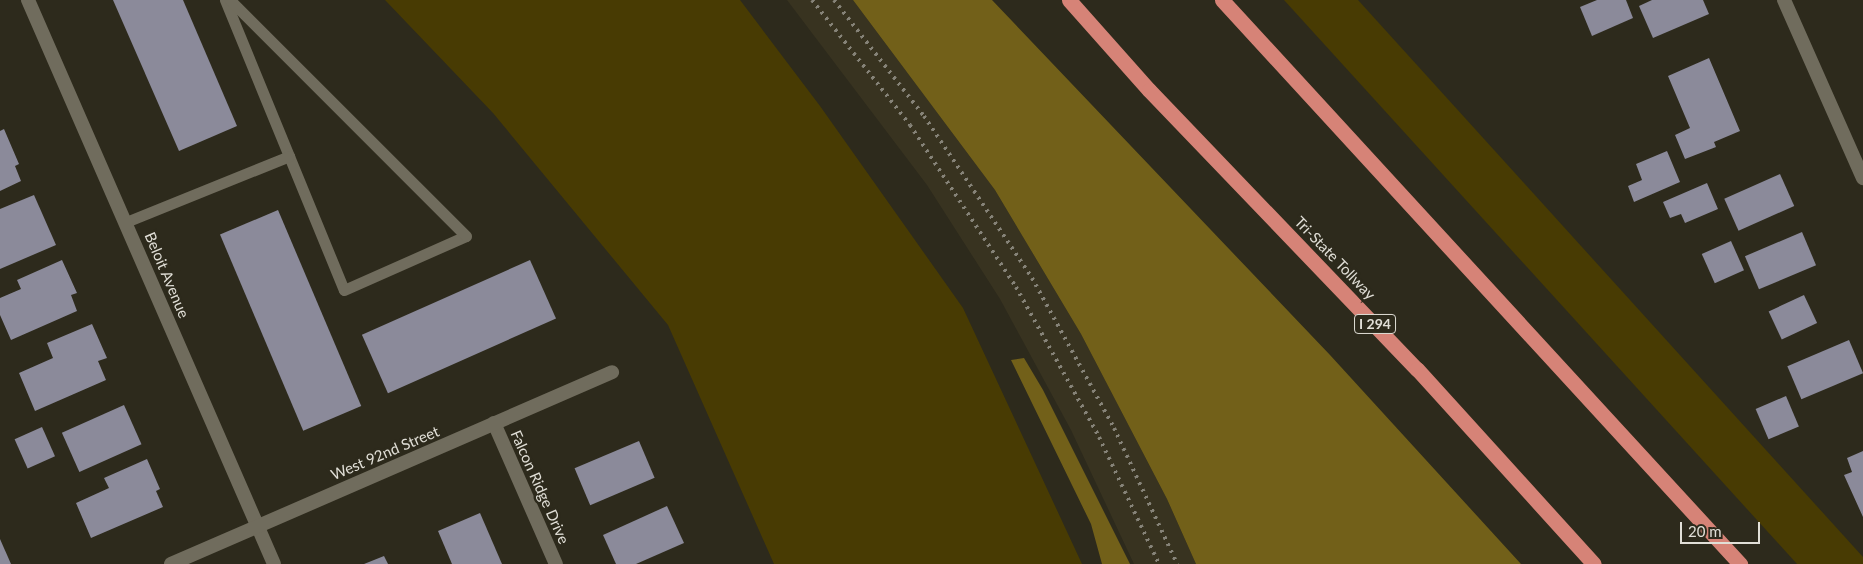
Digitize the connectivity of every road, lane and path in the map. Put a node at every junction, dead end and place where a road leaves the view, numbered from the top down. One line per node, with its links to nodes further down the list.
1 (28, 0): 11 (street, Beloit Avenue)
2 (225, 0): 9 (lane)
3 (230, 0): 9 (lane)
4 (1062, 0): 8 (highway)
5 (1068, 0): 8 (highway, Tri-State Tollway / I 294)
6 (1222, 0): 19 (highway)
7 (1784, 0): 10 (street)
8 (1150, 90): 18 (highway, Tri-State Tollway / I 294)
9 (289, 156): 11 (lane)
10 (1863, 178)
11 (126, 222): 14 (street, Beloit Avenue)
12 (612, 372): 13 (street, West 92nd Street)
13 (494, 423): 14 (street, West 92nd Street); 17 (street, Falcon Ridge Drive)
14 (257, 526): 15 (street, West 92nd Street); 16 (street, Beloit Avenue)
15 (171, 564)
16 (274, 564)
17 (556, 564)
18 (1594, 564)
19 (1740, 564)

